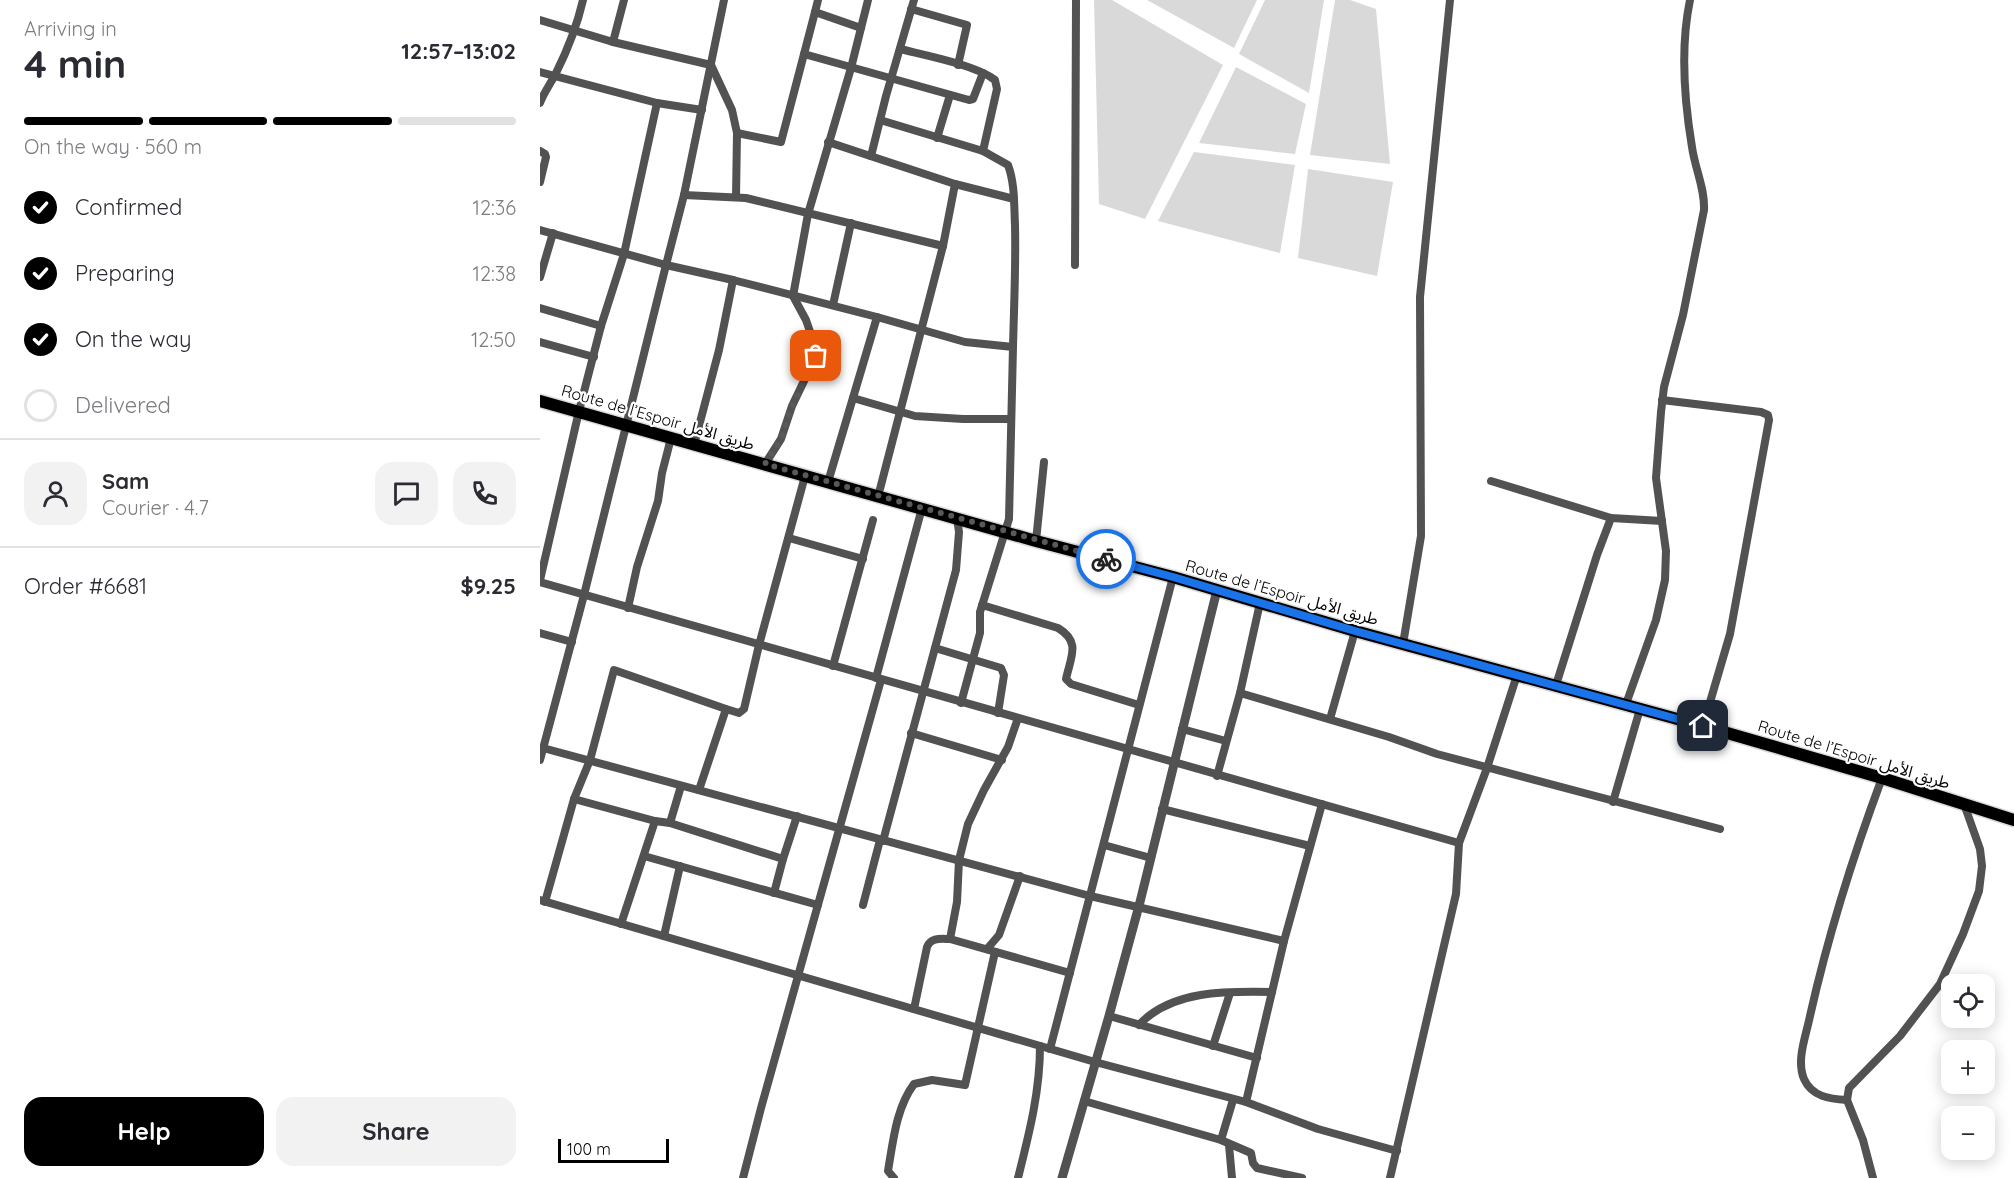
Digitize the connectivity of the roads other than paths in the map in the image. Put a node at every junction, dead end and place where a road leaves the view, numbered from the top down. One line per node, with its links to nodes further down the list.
1 (583, 0): 14 (street)
2 (624, 0): 15 (street)
3 (724, 0): 18 (street)
4 (818, 0): 11 (street)
5 (868, 0): 13 (street)
6 (914, 0): 10 (street)
7 (1076, 0): 47 (street)
8 (1450, 0): 95 (street)
9 (1690, 0): 62 (street)
10 (911, 9): 16 (street); 19 (street)
11 (815, 12): 13 (street); 17 (street)
12 (540, 20): 14 (street)
13 (861, 28): 20 (street)
14 (576, 29): 15 (street); 23 (street)
15 (613, 42): 18 (street)
16 (900, 49): 19 (street); 24 (street)
17 (804, 54): 20 (street); 30 (street)
18 (711, 65): 28 (street); 30 (street)
19 (958, 65): 22 (street)
20 (851, 68): 24 (street); 32 (street)
21 (540, 72): 23 (street)
22 (983, 74): 25 (street); 33 (street)
23 (555, 76): 26 (street); 27 (street)
24 (891, 77): 25 (street); 29 (street)
25 (950, 95): 31 (street)
26 (540, 103)
27 (657, 103): 28 (street); 46 (street)
28 (702, 110): 38 (street)
29 (880, 120): 31 (street); 35 (street)
30 (737, 133): 39 (street)
31 (937, 138): 33 (street)
32 (828, 142): 35 (street); 41 (street)
33 (983, 151): 40 (street)
34 (540, 152): 36 (street)
35 (871, 156): 37 (street)
36 (540, 182)
37 (955, 184): 40 (street); 45 (street)
38 (684, 195): 39 (street); 48 (street)
39 (736, 196): 41 (street)
40 (1014, 199): 58 (street)
41 (808, 214): 42 (street); 51 (street)
42 (851, 223): 45 (street); 52 (street)
43 (540, 230): 44 (street)
44 (553, 233): 46 (street); 49 (street)
45 (943, 246): 56 (street)
46 (624, 254): 48 (street); 55 (street)
47 (1075, 265)
48 (666, 266): 50 (street); 66 (street)
49 (540, 277)
50 (733, 280): 51 (street); 68 (street)
51 (793, 296): 52 (street); 70 (street)
52 (833, 305): 54 (street)
53 (540, 308): 55 (street)
54 (876, 317): 56 (street); 60 (street)
55 (601, 326): 59 (street)
56 (921, 330): 58 (street); 64 (street)
57 (540, 342): 59 (street)
58 (1013, 346): 65 (street)
59 (594, 357): 63 (street)
60 (853, 398): 64 (street); 72 (street)
61 (540, 400): 63 (highway, Route de l’Espoir طريق الأمل)
62 (1662, 400): 79 (street); 113 (street)
63 (579, 411): 66 (highway, Route de l’Espoir طريق الأمل); 81 (street)
64 (901, 413): 65 (street); 74 (street)
65 (1011, 419): 80 (street)
66 (627, 425): 67 (highway, Route de l’Espoir طريق الأمل); 88 (street)
67 (671, 438): 68 (highway, Route de l’Espoir طريق الأمل); 91 (street)
68 (694, 444): 70 (highway, Route de l’Espoir طريق الأمل)
69 (1044, 462): 83 (street)
70 (765, 464): 71 (highway, Route de l’Espoir طريق الأمل)
71 (805, 476): 72 (highway, Route de l’Espoir طريق الأمل); 82 (street)
72 (828, 482): 75 (highway, Route de l’Espoir طريق الأمل)
73 (1491, 482): 77 (street)
74 (880, 489)
75 (922, 508): 76 (highway, Route de l’Espoir طريق الأمل); 101 (street)
76 (957, 518): 80 (highway, Route de l’Espoir طريق الأمل); 97 (street)
77 (1611, 518): 79 (street); 102 (street)
78 (873, 520): 84 (street)
79 (1662, 521): 106 (street)
80 (1006, 532): 83 (highway, Route de l’Espoir طريق الأمل); 90 (street)
81 (544, 538): 86 (street)
82 (789, 538): 84 (street); 96 (street)
83 (1036, 541): 85 (highway, Route de l’Espoir طريق الأمل)
84 (863, 559): 99 (street)
85 (1173, 577): 87 (highway, Route de l’Espoir طريق الأمل); 107 (street)
86 (540, 581): 88 (street)
87 (1217, 590): 89 (highway, Route de l’Espoir طريق الأمل); 114 (street)
88 (584, 594): 91 (street); 94 (street)
89 (1260, 603): 92 (highway, Route de l’Espoir طريق الأمل); 104 (street)
90 (982, 605): 98 (street); 107 (street)
91 (628, 608): 96 (street)
92 (1355, 631): 95 (highway, Route de l’Espoir طريق الأمل); 112 (street)
93 (540, 633): 94 (street)
94 (572, 642): 116 (street)
95 (1403, 644): 100 (highway, Route de l’Espoir طريق الأمل)
96 (759, 645): 99 (street); 108 (street)
97 (935, 648): 98 (street); 103 (street)
98 (974, 659): 105 (street); 110 (street)
99 (833, 666): 101 (street)
100 (1517, 675): 102 (highway, Route de l’Espoir طريق الأمل); 124 (street)
101 (878, 679): 103 (street); 138 (street)
102 (1556, 685): 106 (highway, Route de l’Espoir طريق الأمل)
103 (922, 691): 105 (street); 115 (street)
104 (1240, 693): 112 (street); 117 (street)
105 (961, 703): 110 (street)
106 (1626, 704): 109 (highway, Route de l’Espoir طريق الأمل)
107 (1139, 705): 119 (street)
108 (726, 709): 121 (street); 128 (street)
109 (1640, 709): 113 (highway, Route de l’Espoir طريق الأمل); 130 (street)
110 (998, 712): 111 (street)
111 (1018, 718): 119 (street); 122 (street)
112 (1330, 719): 124 (street)
113 (1703, 726): 126 (highway, Route de l’Espoir طريق الأمل)
114 (1182, 729): 117 (street); 123 (street)
115 (911, 733): 122 (street); 140 (street)
116 (543, 734): 118 (street)
117 (1226, 741): 125 (street)
118 (543, 748): 120 (street); 121 (street)
119 (1128, 749): 123 (street); 142 (street)
120 (540, 760)
121 (590, 760): 127 (street); 129 (street)
122 (1002, 760): 147 (street)
123 (1174, 763): 125 (street); 133 (street)
124 (1487, 768): 130 (street); 141 (street)
125 (1217, 776): 131 (street)
126 (1882, 778): 132 (highway, Route de l’Espoir طريق الأمل); 175 (street)
127 (681, 786): 128 (street); 137 (street)
128 (699, 790): 134 (street)
129 (574, 799): 136 (street); 152 (street)
130 (1613, 802): 139 (street)
131 (1322, 804): 141 (street); 143 (street)
132 (1964, 804): 135 (highway, Route de l’Espoir طريق الأمل); 175 (street)
133 (1162, 809): 143 (street); 145 (street)
134 (796, 816): 138 (street); 146 (street)
135 (2014, 820)
136 (655, 821): 137 (street); 144 (street)
137 (670, 823): 146 (street)
138 (839, 829): 140 (street); 153 (street)
139 (1720, 829)
140 (882, 841): 147 (street); 154 (street)
141 (1459, 843): 180 (street)
142 (1104, 845): 145 (street); 151 (street)
143 (1310, 846): 159 (street)
144 (644, 856): 148 (street); 156 (street)
145 (1151, 858): 155 (street)
146 (783, 859): 150 (street)
147 (959, 860): 149 (street); 158 (street)
148 (680, 866): 150 (street); 157 (street)
149 (1020, 876): 151 (street); 160 (street)
150 (774, 893): 153 (street)
151 (1090, 896): 155 (street); 161 (street)
152 (543, 901): 156 (street)
153 (818, 905): 162 (street)
154 (863, 905)
155 (1138, 907): 159 (street); 166 (street)
156 (621, 924): 157 (street)
157 (664, 936): 162 (street)
158 (950, 939): 160 (street); 165 (street)
159 (1284, 941): 164 (street)
160 (991, 951): 161 (street); 168 (street)
161 (1070, 973): 171 (street)
162 (798, 976): 165 (street); 181 (street)
163 (1230, 993): 164 (street); 167 (street); 170 (street)
164 (1272, 993): 172 (street)
165 (914, 1009): 168 (street)
166 (1109, 1016): 167 (street); 173 (street)
167 (1139, 1025): 170 (street)
168 (978, 1027): 169 (street); 182 (street)
169 (1040, 1046): 171 (street); 183 (street)
170 (1213, 1046): 172 (street)
171 (1050, 1049): 173 (street)
172 (1257, 1058): 177 (street)
173 (1095, 1062): 174 (street); 176 (street)
174 (1233, 1100): 177 (street); 178 (street)
175 (1847, 1100): 188 (street)
176 (1084, 1101): 178 (street); 184 (street)
177 (1246, 1102): 180 (street)
178 (1221, 1140): 179 (street)
179 (1229, 1145): 185 (street); 186 (street)
180 (1396, 1150): 187 (street)
181 (743, 1178)
182 (894, 1178)
183 (1018, 1178)
184 (1062, 1178)
185 (1232, 1178)
186 (1302, 1178)
187 (1390, 1178)
188 (1874, 1178)

